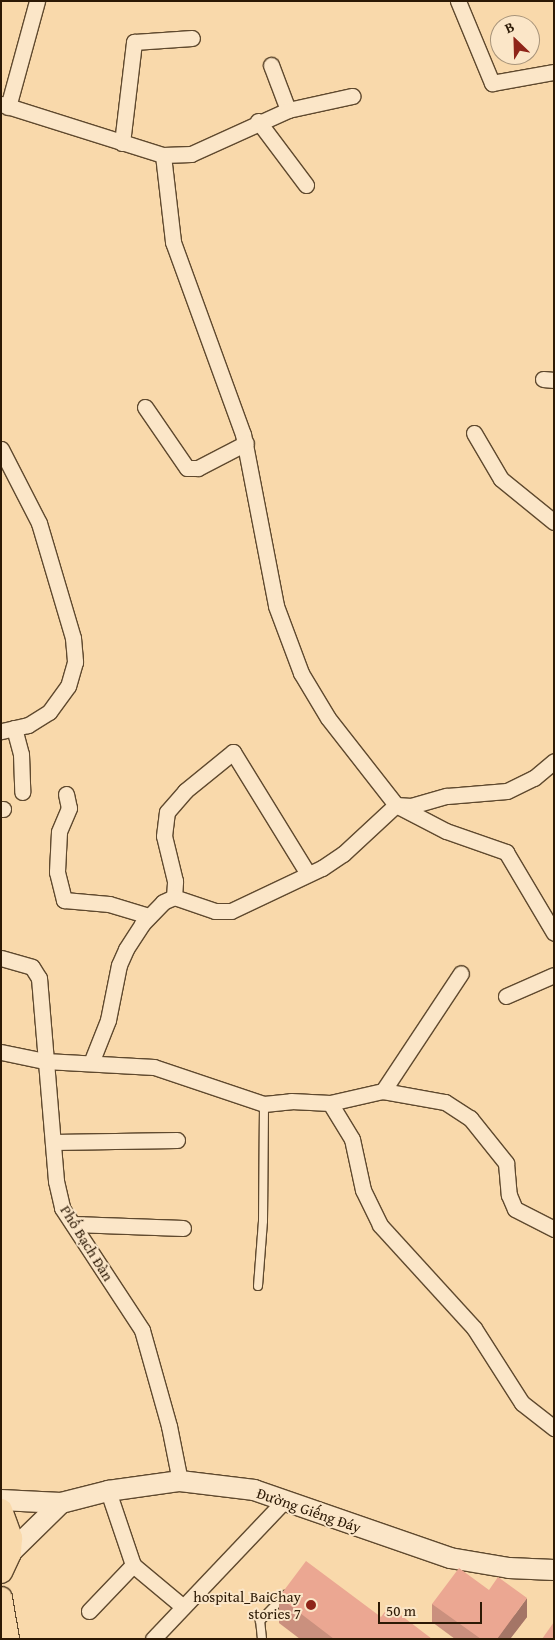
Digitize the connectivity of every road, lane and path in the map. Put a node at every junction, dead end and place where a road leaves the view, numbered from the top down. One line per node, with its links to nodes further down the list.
1 (37, 1): 7 (street)
2 (458, 1): 5 (street)
3 (192, 38): 10 (street)
4 (271, 65): 8 (street)
5 (554, 72)
6 (352, 96): 8 (street)
7 (5, 105): 10 (street)
8 (288, 110): 9 (street)
9 (258, 121): 11 (street); 12 (street)
10 (122, 143): 11 (street)
11 (163, 155): 15 (street)
12 (306, 185)
13 (146, 407): 15 (street)
14 (474, 433): 17 (street)
15 (246, 443): 22 (street)
16 (1, 449): 18 (street)
17 (554, 522)
18 (8, 730): 20 (street)
19 (554, 760): 22 (street)
20 (22, 792)
21 (66, 794): 25 (street)
22 (396, 805): 23 (street); 26 (street)
23 (308, 874): 24 (street); 24 (street)
24 (174, 897): 25 (street)
25 (149, 916): 33 (street)
26 (554, 933)
27 (1, 958): 32 (street, Phố Bạch Đàn)
28 (461, 973): 34 (street)
29 (554, 975): 30 (street)
30 (506, 996)
31 (1, 1052): 32 (street)
32 (45, 1061): 33 (street); 38 (street, Phố Bạch Đàn)
33 (91, 1063): 36 (street)
34 (383, 1091): 35 (street); 41 (street)
35 (330, 1103): 36 (street); 43 (street)
36 (264, 1104): 42 (lane)
37 (177, 1140): 38 (street)
38 (53, 1142): 39 (street, Phố Bạch Đàn)
39 (74, 1224): 40 (street); 44 (street, Phố Bạch Đàn)
40 (183, 1228)
41 (554, 1229)
42 (258, 1286)
43 (554, 1428)
44 (180, 1480): 45 (main road, Đường Giếng Đáy); 47 (main road, Đường Giếng Đáy)
45 (108, 1491): 48 (main road, Đường Giếng Đáy); 51 (street)
46 (1, 1500): 48 (main road, Đường Giếng Đáy)
47 (285, 1500): 52 (main road, Đường Giếng Đáy); 55 (street)
48 (61, 1503): 50 (main road)
49 (1, 1510): 50 (main road)
50 (6, 1562)
51 (133, 1565): 55 (street); 56 (street)
52 (554, 1570)
53 (289, 1590): 59 (lane)
54 (1, 1598): 57 (main road)
55 (182, 1606): 58 (street)
56 (89, 1611)
57 (8, 1639)
58 (153, 1639)
59 (262, 1639)

